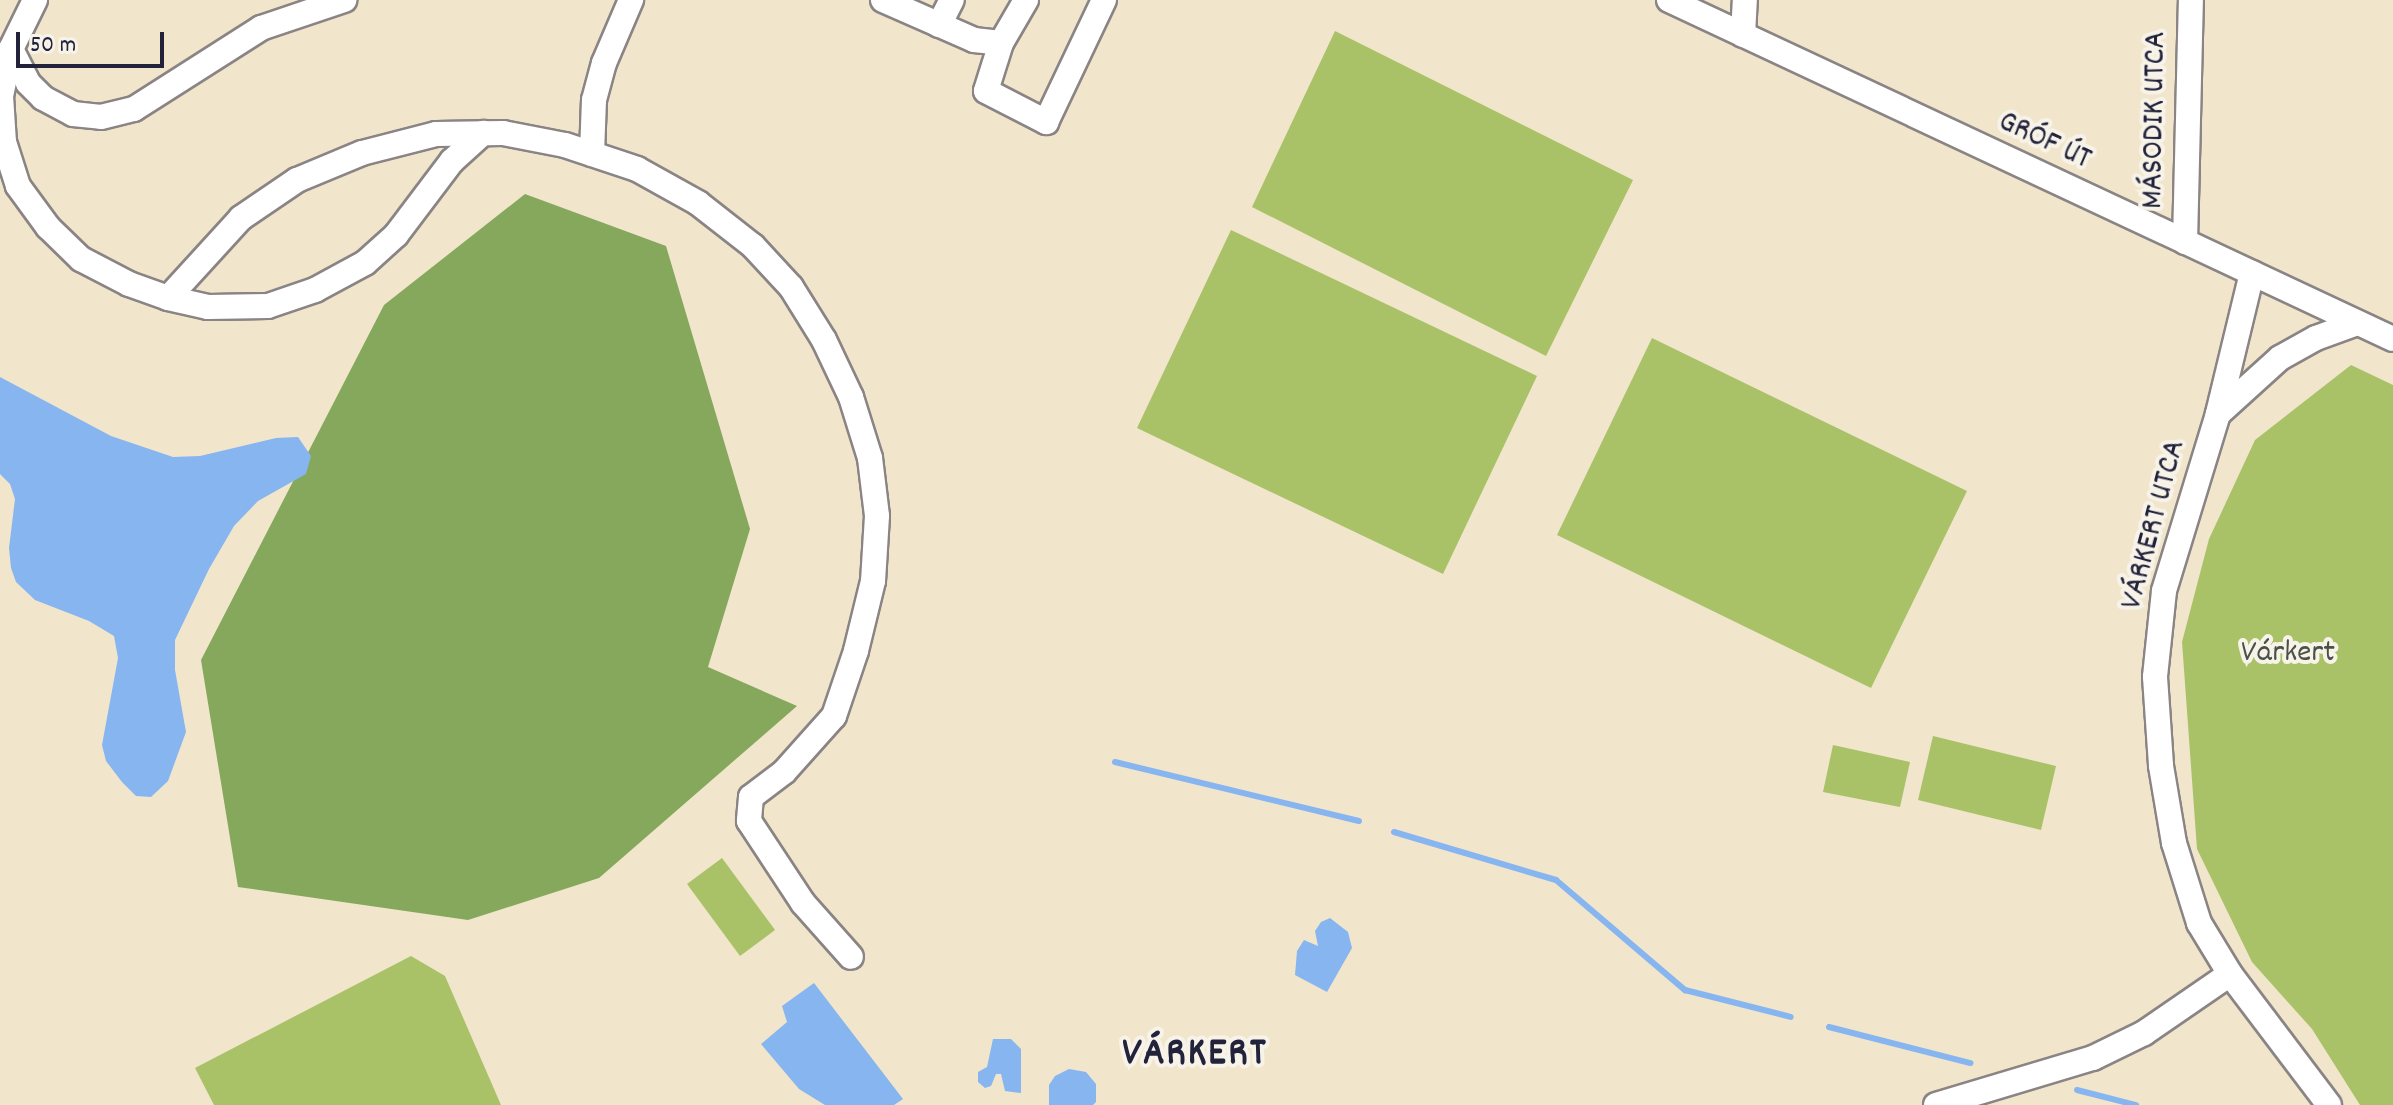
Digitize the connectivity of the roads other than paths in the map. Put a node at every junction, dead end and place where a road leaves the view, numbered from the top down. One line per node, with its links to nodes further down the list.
1 (35, 0): 14 (street)
2 (344, 0): 14 (street)
3 (631, 0): 16 (street)
4 (883, 0): 11 (street)
5 (952, 0): 11 (street)
6 (1026, 0): 13 (street)
7 (1104, 0): 13 (street)
8 (1669, 0): 12 (street, GRÓF ÚT)
9 (1745, 0): 12 (street)
10 (2191, 0): 17 (street, MÁSODIK UTCA)
11 (939, 25): 13 (street)
12 (1743, 35): 17 (street, GRÓF ÚT)
13 (1001, 43)
14 (11, 49): 19 (street)
15 (483, 133): 16 (street); 19 (street); 19 (street)
16 (592, 154): 23 (street)
17 (2185, 242): 18 (street, GRÓF ÚT)
18 (2252, 273): 20 (street, GRÓF ÚT); 22 (street, VÁRKERT UTCA)
19 (168, 298)
20 (2357, 323): 21 (street, GRÓF ÚT); 22 (street, VÁRKERT UTCA)
21 (2393, 339)
22 (2218, 414): 24 (street, VÁRKERT UTCA)
23 (851, 957)
24 (2230, 974): 25 (street); 26 (street, VÁRKERT UTCA)
25 (1936, 1105)
26 (2329, 1105)

